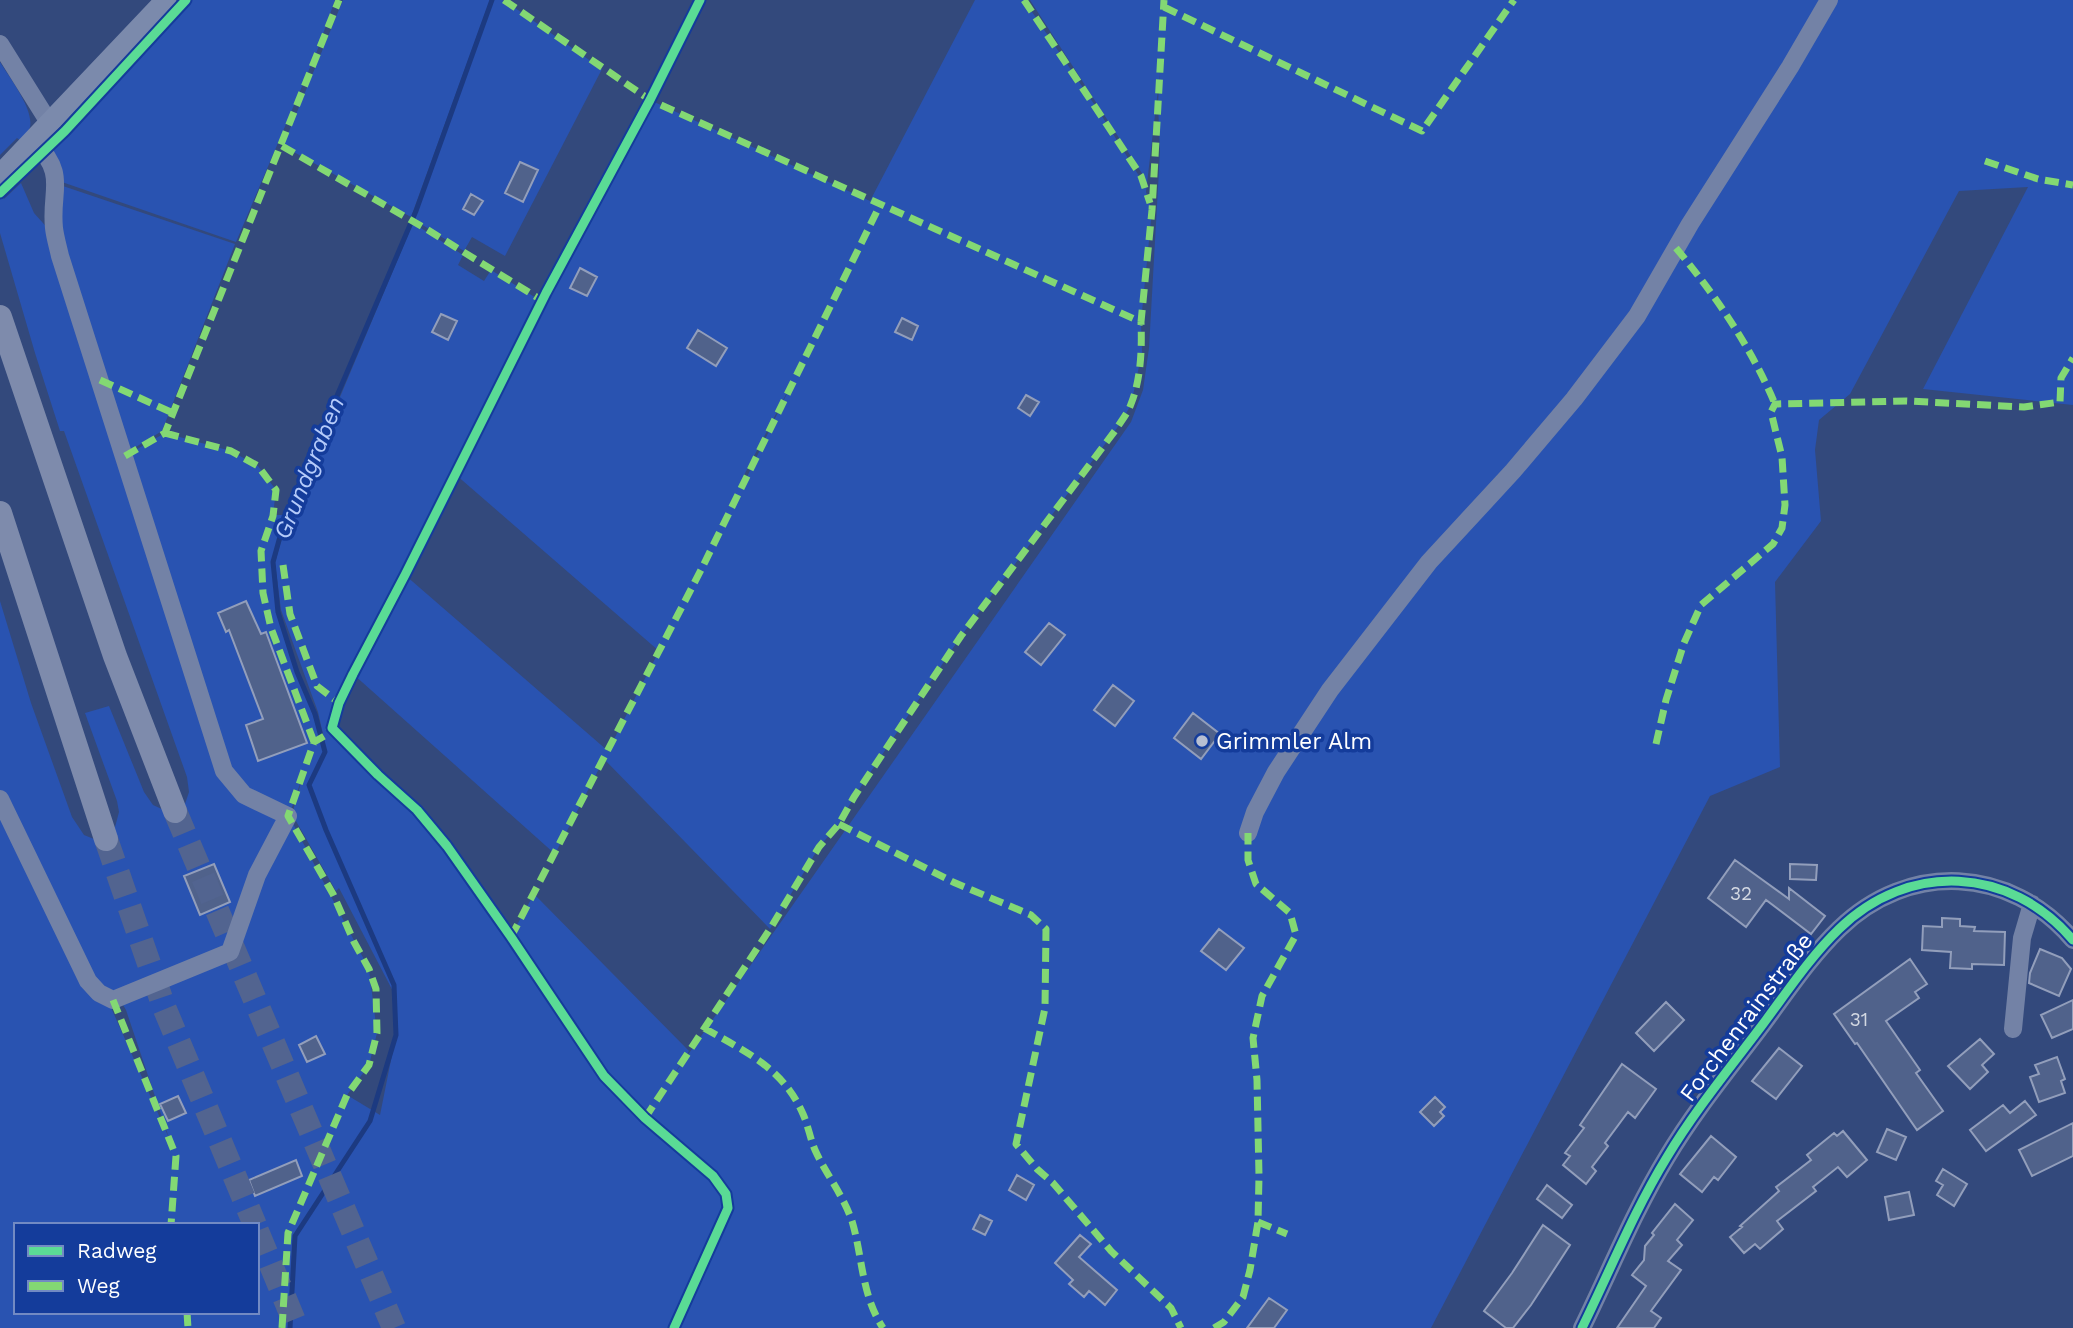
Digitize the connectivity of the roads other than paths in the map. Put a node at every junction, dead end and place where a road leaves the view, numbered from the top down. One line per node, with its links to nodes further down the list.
1 (166, 0): 4 (main road)
2 (1829, 0): 11 (street)
3 (0, 44): 4 (street)
4 (50, 124): 5 (main road)
5 (34, 141): 6 (main road); 9 (street)
6 (0, 176)
7 (0, 317): 10 (highway)
8 (0, 513): 12 (highway)
9 (0, 799)
10 (175, 811)
11 (1248, 833)
12 (106, 839)
13 (2032, 904): 14 (street, Forchenrainstraße); 15 (street); 16 (street, Forchenrainstraße)
14 (2073, 940)
15 (2013, 1029)
16 (1582, 1328)

